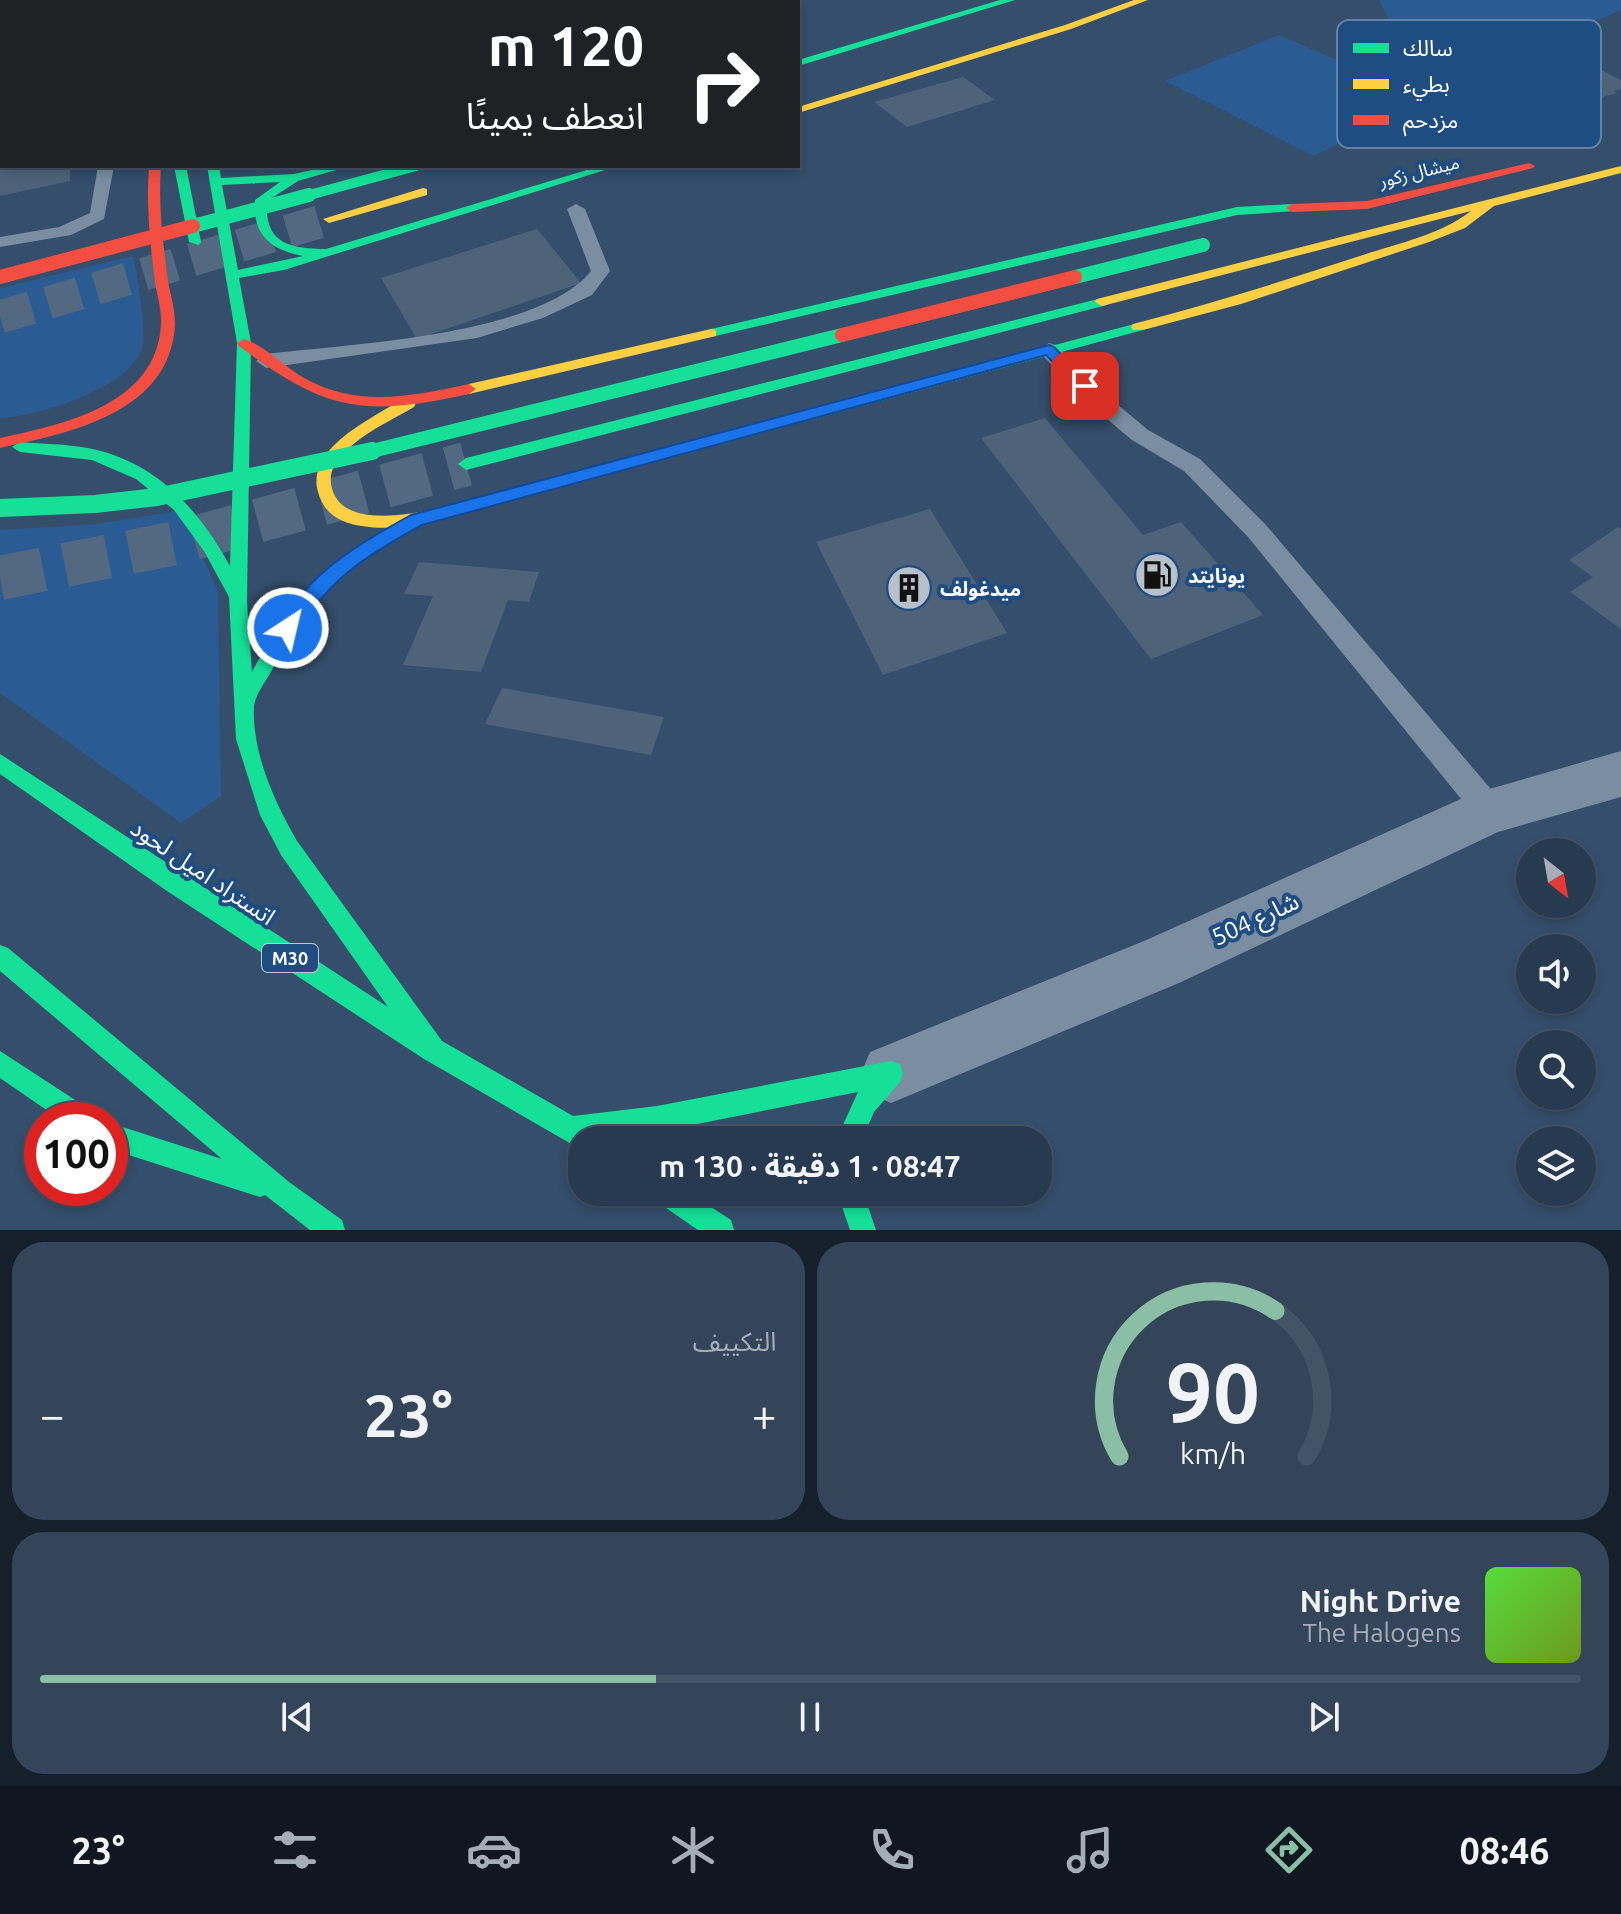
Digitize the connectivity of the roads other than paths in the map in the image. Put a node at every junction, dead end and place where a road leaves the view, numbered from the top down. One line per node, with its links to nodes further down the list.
1 (956, 0): 4 (main road)
2 (1010, 0): 5 (main road)
3 (1143, 0): 6 (main road)
4 (800, 43)
5 (800, 62)
6 (800, 109)
7 (1546, 161): 19 (main road, ميشال زكور)
8 (106, 168): 23 (lane)
9 (155, 168): 34 (main road)
10 (180, 168): 27 (main road)
11 (336, 168): 16 (main road)
12 (409, 168): 28 (main road, bridge)
13 (605, 168): 25 (main road)
14 (1621, 169): 18 (main road)
15 (214, 174): 16 (main road); 27 (main road)
16 (294, 178): 25 (main road)
17 (443, 186): 21 (main road)
18 (1490, 203): 31 (main road); 35 (main road)
19 (1367, 205): 22 (main road); 33 (main road)
20 (576, 209): 32 (lane)
21 (329, 219)
22 (1278, 227)
23 (0, 242)
24 (1211, 244): 36 (main road, bridge)
25 (333, 250): 26 (main road)
26 (300, 261): 27 (main road); 29 (main road)
27 (231, 275): 29 (main road)
28 (0, 277)
29 (239, 321): 30 (main road)
30 (244, 343): 32 (main road); 38 (main road)
31 (1049, 350): 37 (main road); 42 (lane)
32 (266, 361): 33 (main road)
33 (409, 403): 37 (main road)
34 (0, 444): 38 (main road)
35 (466, 464)
36 (0, 508)
37 (417, 520): 39 (main road)
38 (238, 602): 39 (main road)
39 (244, 704): 44 (main road)
40 (0, 763): 44 (main road, اتستراد اميل لحود / M30)
41 (1621, 774): 42 (street, شارع 504)
42 (1490, 811): 46 (street, شارع 504)
43 (0, 956): 52 (main road)
44 (433, 1050): 50 (main road, اتستراد اميل لحود / M30)
45 (0, 1063): 47 (main road)
46 (891, 1073): 48 (main road); 49 (main road)
47 (57, 1102)
48 (624, 1126)
49 (854, 1126)
50 (568, 1128)
51 (128, 1142): 52 (main road)
52 (280, 1191): 55 (main road)
53 (686, 1206): 56 (main road)
54 (855, 1206): 57 (main road)
55 (332, 1230)
56 (721, 1230)
57 (863, 1230)

